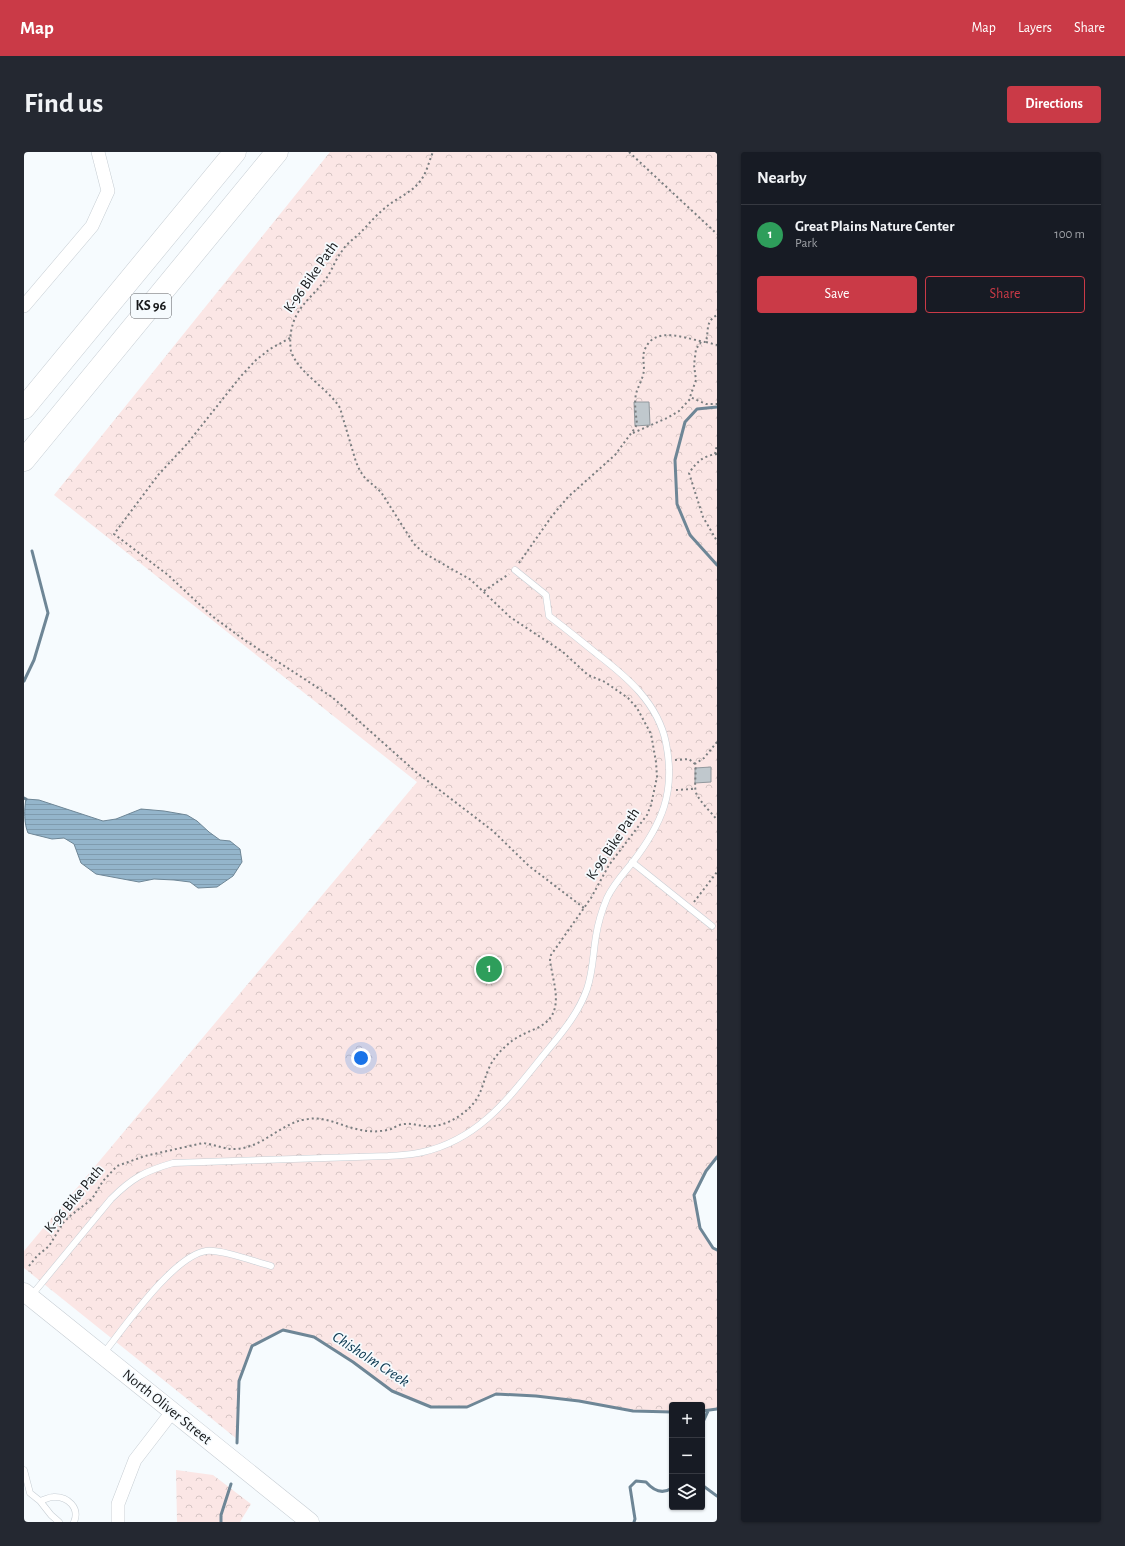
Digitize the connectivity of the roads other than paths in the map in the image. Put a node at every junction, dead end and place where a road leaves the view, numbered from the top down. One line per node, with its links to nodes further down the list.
1 (98, 152): 4 (street)
2 (235, 152): 5 (highway, KS 96)
3 (277, 152): 6 (highway, KS 96)
4 (24, 306)
5 (24, 408)
6 (24, 460)
7 (515, 570): 8 (lane)
8 (632, 862): 9 (lane); 11 (lane)
9 (712, 926)
10 (271, 1266): 12 (lane)
11 (27, 1295): 12 (main road, North Oliver Street)
12 (102, 1355): 13 (main road, North Oliver Street)
13 (172, 1412): 18 (street); 19 (main road, North Oliver Street)
14 (24, 1470): 15 (lane)
15 (40, 1501): 16 (lane); 17 (lane)
16 (59, 1522)
17 (74, 1522)
18 (118, 1522)
19 (310, 1522)

